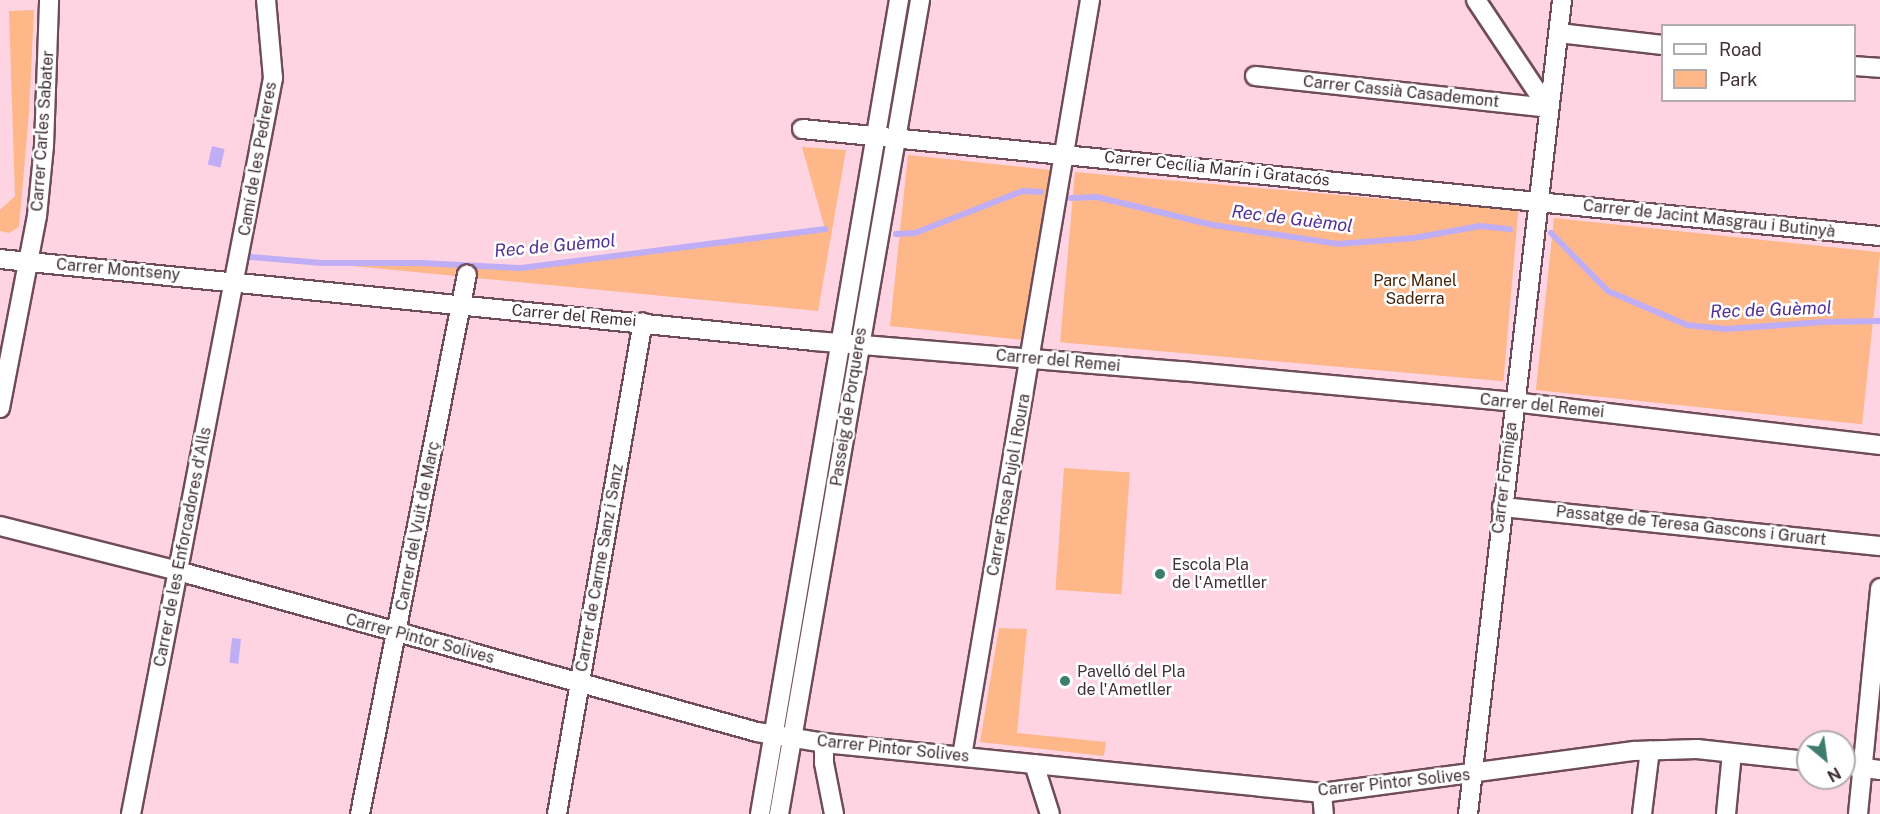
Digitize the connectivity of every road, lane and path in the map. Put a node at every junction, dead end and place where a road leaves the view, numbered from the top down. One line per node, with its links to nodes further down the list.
1 (49, 0): 21 (street, Carrer Carles Sabater)
2 (266, 0): 23 (street, Camí de les Pedreres)
3 (899, 0): 15 (street, Passeig de Porqueres)
4 (920, 0): 16 (street, Passeig de Porqueres)
5 (1090, 0): 17 (street, Carrer Rosa Pujol i Roura)
6 (1476, 0): 13 (street)
7 (1562, 0): 8 (street, Carrer Formiga)
8 (1559, 33): 9 (street); 13 (street, Carrer Formiga)
9 (1661, 45)
10 (1856, 66): 11 (street)
11 (1880, 68)
12 (1254, 75): 13 (street, Carrer Cassià Casademont)
13 (1548, 108): 18 (street, Carrer Formiga)
14 (802, 129): 15 (street, Carrer Cecília Marín i Gratacós)
15 (876, 135): 16 (street, Carrer Cecília Marín i Gratacós); 26 (street, Passeig de Porqueres)
16 (896, 136): 17 (street, Carrer Cecília Marín i Gratacós); 27 (street, Passeig de Porqueres)
17 (1065, 153): 18 (street, Carrer Cecília Marín i Gratacós); 28 (street, Carrer Rosa Pujol i Roura)
18 (1537, 202): 19 (street, Carrer de Jacint Masgrau i Butinyà); 29 (street, Carrer Formiga)
19 (1880, 236)
20 (0, 259): 21 (street, Carrer Montseny)
21 (27, 262): 23 (street, Carrer Montseny); 30 (street, Carrer Carles Sabater)
22 (467, 274): 24 (street, Carrer del Vuit de Març)
23 (236, 281): 24 (street, Carrer del Remei); 35 (street, Carrer de les Enforcadores d'Alls)
24 (460, 307): 25 (street, Carrer del Remei); 37 (street, Carrer del Vuit de Març)
25 (643, 322): 26 (street, Carrer del Remei); 38 (street, Carrer de Carme Sanz i Sanz)
26 (840, 342): 27 (street, Carrer del Remei); 39 (street, Passeig de Porqueres)
27 (861, 343): 28 (street, Carrer del Remei); 39 (street, Passeig de Porqueres)
28 (1030, 359): 29 (street, Carrer del Remei); 43 (street, Carrer Rosa Pujol i Roura)
29 (1514, 402): 31 (street, Carrer del Remei); 32 (street, Carrer Formiga)
30 (0, 408)
31 (1880, 445)
32 (1502, 507): 34 (street, Passatge de Teresa Gascons i Gruart); 48 (street, Carrer Formiga)
33 (0, 526): 35 (street, Carrer Pintor Solives)
34 (1880, 546)
35 (178, 572): 37 (street, Carrer Pintor Solives); 50 (street, Carrer de les Enforcadores d'Alls)
36 (1880, 590): 47 (street)
37 (398, 633): 38 (street, Carrer Pintor Solives); 51 (street, Carrer del Vuit de Març)
38 (580, 683): 39 (street, Carrer Pintor Solives); 52 (street, Carrer de Carme Sanz i Sanz)
39 (783, 737): 40 (street, Carrer Pintor Solives); 53 (street, Passeig de Porqueres); 54 (street, Passeig de Porqueres)
40 (824, 743): 43 (street, Carrer Pintor Solives); 55 (street)
41 (1650, 750): 42 (street, Carrer Pintor Solives); 48 (street, Carrer Pintor Solives); 59 (street)
42 (1732, 753): 44 (street, Carrer Pintor Solives); 60 (street)
43 (962, 756): 45 (street, Carrer Pintor Solives)
44 (1796, 760)
45 (1034, 764): 49 (street, Carrer Pintor Solives); 56 (street)
46 (1856, 767): 47 (street)
47 (1872, 769): 61 (street)
48 (1473, 774): 49 (street, Carrer Pintor Solives); 58 (street, Carrer Formiga)
49 (1322, 793): 57 (street)
50 (131, 814)
51 (360, 814)
52 (557, 814)
53 (760, 814)
54 (779, 814)
55 (834, 814)
56 (1050, 814)
57 (1324, 814)
58 (1468, 814)
59 (1642, 814)
60 (1726, 814)
61 (1858, 814)

